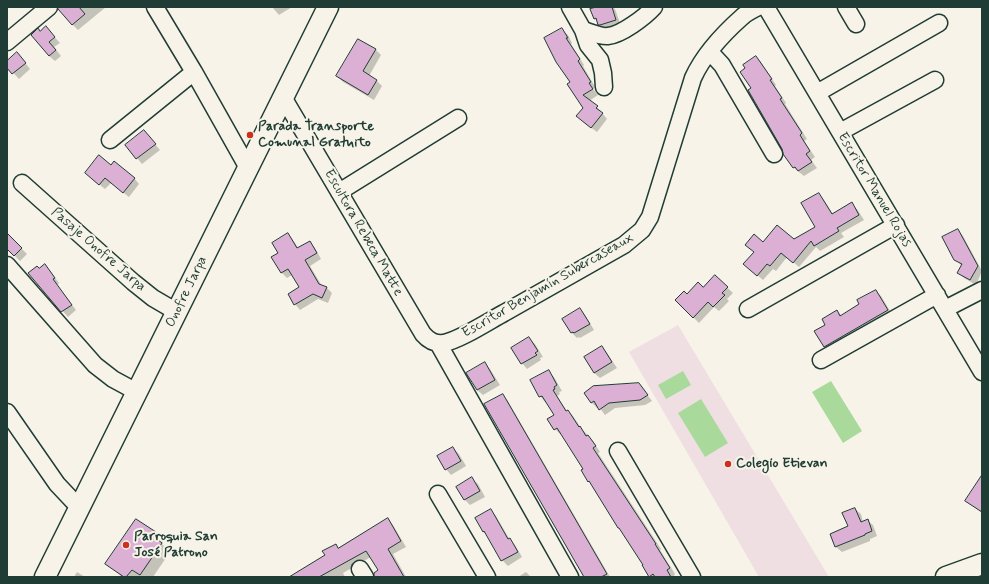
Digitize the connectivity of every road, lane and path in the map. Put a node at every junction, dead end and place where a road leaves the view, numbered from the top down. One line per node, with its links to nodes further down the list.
1 (49, 7): 13 (street)
2 (155, 7): 16 (street)
3 (328, 7): 20 (street, Onofre Jarpa)
4 (570, 7): 11 (street)
5 (654, 7): 12 (street)
6 (758, 7): 14 (street, Escritor Benjamín Subercaseaux)
7 (766, 7): 19 (street, Escritor Manuel Rojas)
8 (846, 7): 10 (street)
9 (939, 23): 19 (street)
10 (856, 24)
11 (583, 30): 12 (street); 15 (street)
12 (608, 36): 15 (street)
13 (7, 42)
14 (710, 52): 24 (street); 35 (street, Escritor Benjamín Subercaseaux)
15 (600, 60): 18 (street)
16 (194, 72): 23 (street); 25 (street)
17 (935, 80): 22 (street)
18 (604, 87)
19 (817, 93): 22 (street, Escritor Manuel Rojas)
20 (283, 97): 25 (street, Onofre Jarpa); 27 (street, Escultora Rebeca Matte)
21 (458, 118): 27 (street)
22 (840, 132): 28 (street, Escritor Manuel Rojas)
23 (110, 140)
24 (774, 154)
25 (248, 168): 34 (street, Onofre Jarpa)
26 (22, 184): 34 (street, Pasaje Onofre Jarpa)
27 (339, 192): 35 (street, Escultora Rebeca Matte)
28 (896, 226): 31 (street, Escritor Manuel Rojas); 32 (street)
29 (7, 265): 38 (street)
30 (982, 290): 33 (street)
31 (937, 295): 33 (street, Escritor Manuel Rojas); 36 (street)
32 (748, 309)
33 (945, 309): 37 (street, Escritor Manuel Rojas)
34 (177, 312): 38 (street, Onofre Jarpa)
35 (437, 343): 46 (street, Escultora Rebeca Matte)
36 (821, 360)
37 (982, 372)
38 (137, 392): 42 (street, Onofre Jarpa)
39 (7, 412): 42 (street)
40 (618, 451): 47 (street)
41 (438, 494): 45 (street)
42 (80, 507): 44 (street, Onofre Jarpa)
43 (982, 564): 48 (street)
44 (45, 577)
45 (487, 577)
46 (570, 577)
47 (692, 577)
48 (946, 577)

